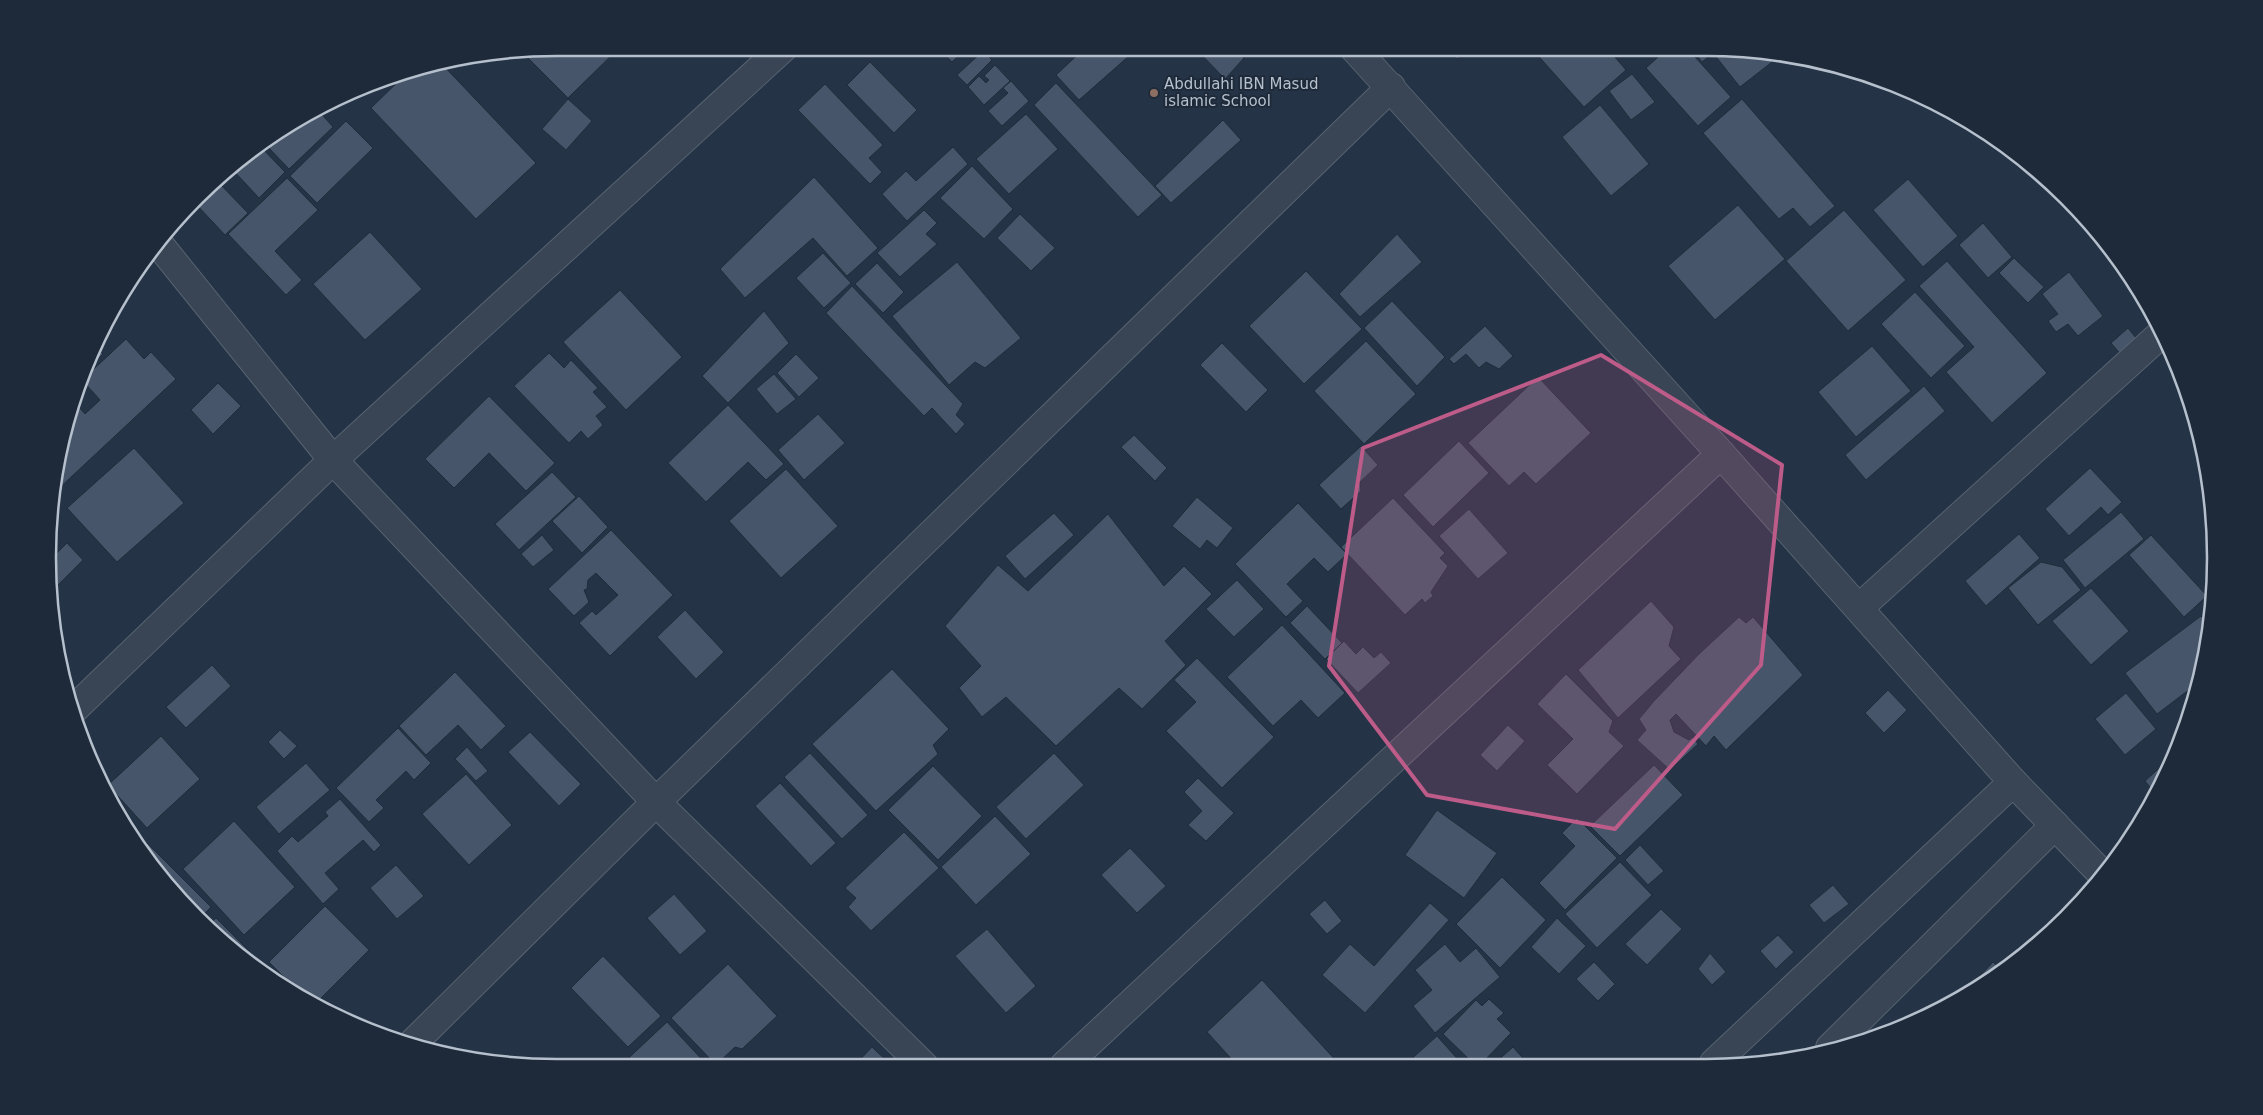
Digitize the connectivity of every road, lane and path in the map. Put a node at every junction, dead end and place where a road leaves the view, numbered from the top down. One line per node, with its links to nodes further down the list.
1 (774, 56): 7 (street)
2 (1362, 56): 3 (street)
3 (1391, 87): 6 (street); 11 (street)
4 (163, 249): 7 (street)
5 (2156, 339): 8 (street)
6 (1721, 454): 8 (street); 17 (street)
7 (333, 460): 9 (street); 11 (street)
8 (1859, 608): 10 (street)
9 (79, 705)
10 (2013, 782): 12 (street); 18 (street)
11 (656, 802): 14 (street); 16 (street)
12 (2055, 825): 13 (street); 15 (street)
13 (2098, 869)
14 (417, 1039)
15 (1837, 1042)
16 (917, 1059)
17 (1072, 1059)
18 (1719, 1059)

